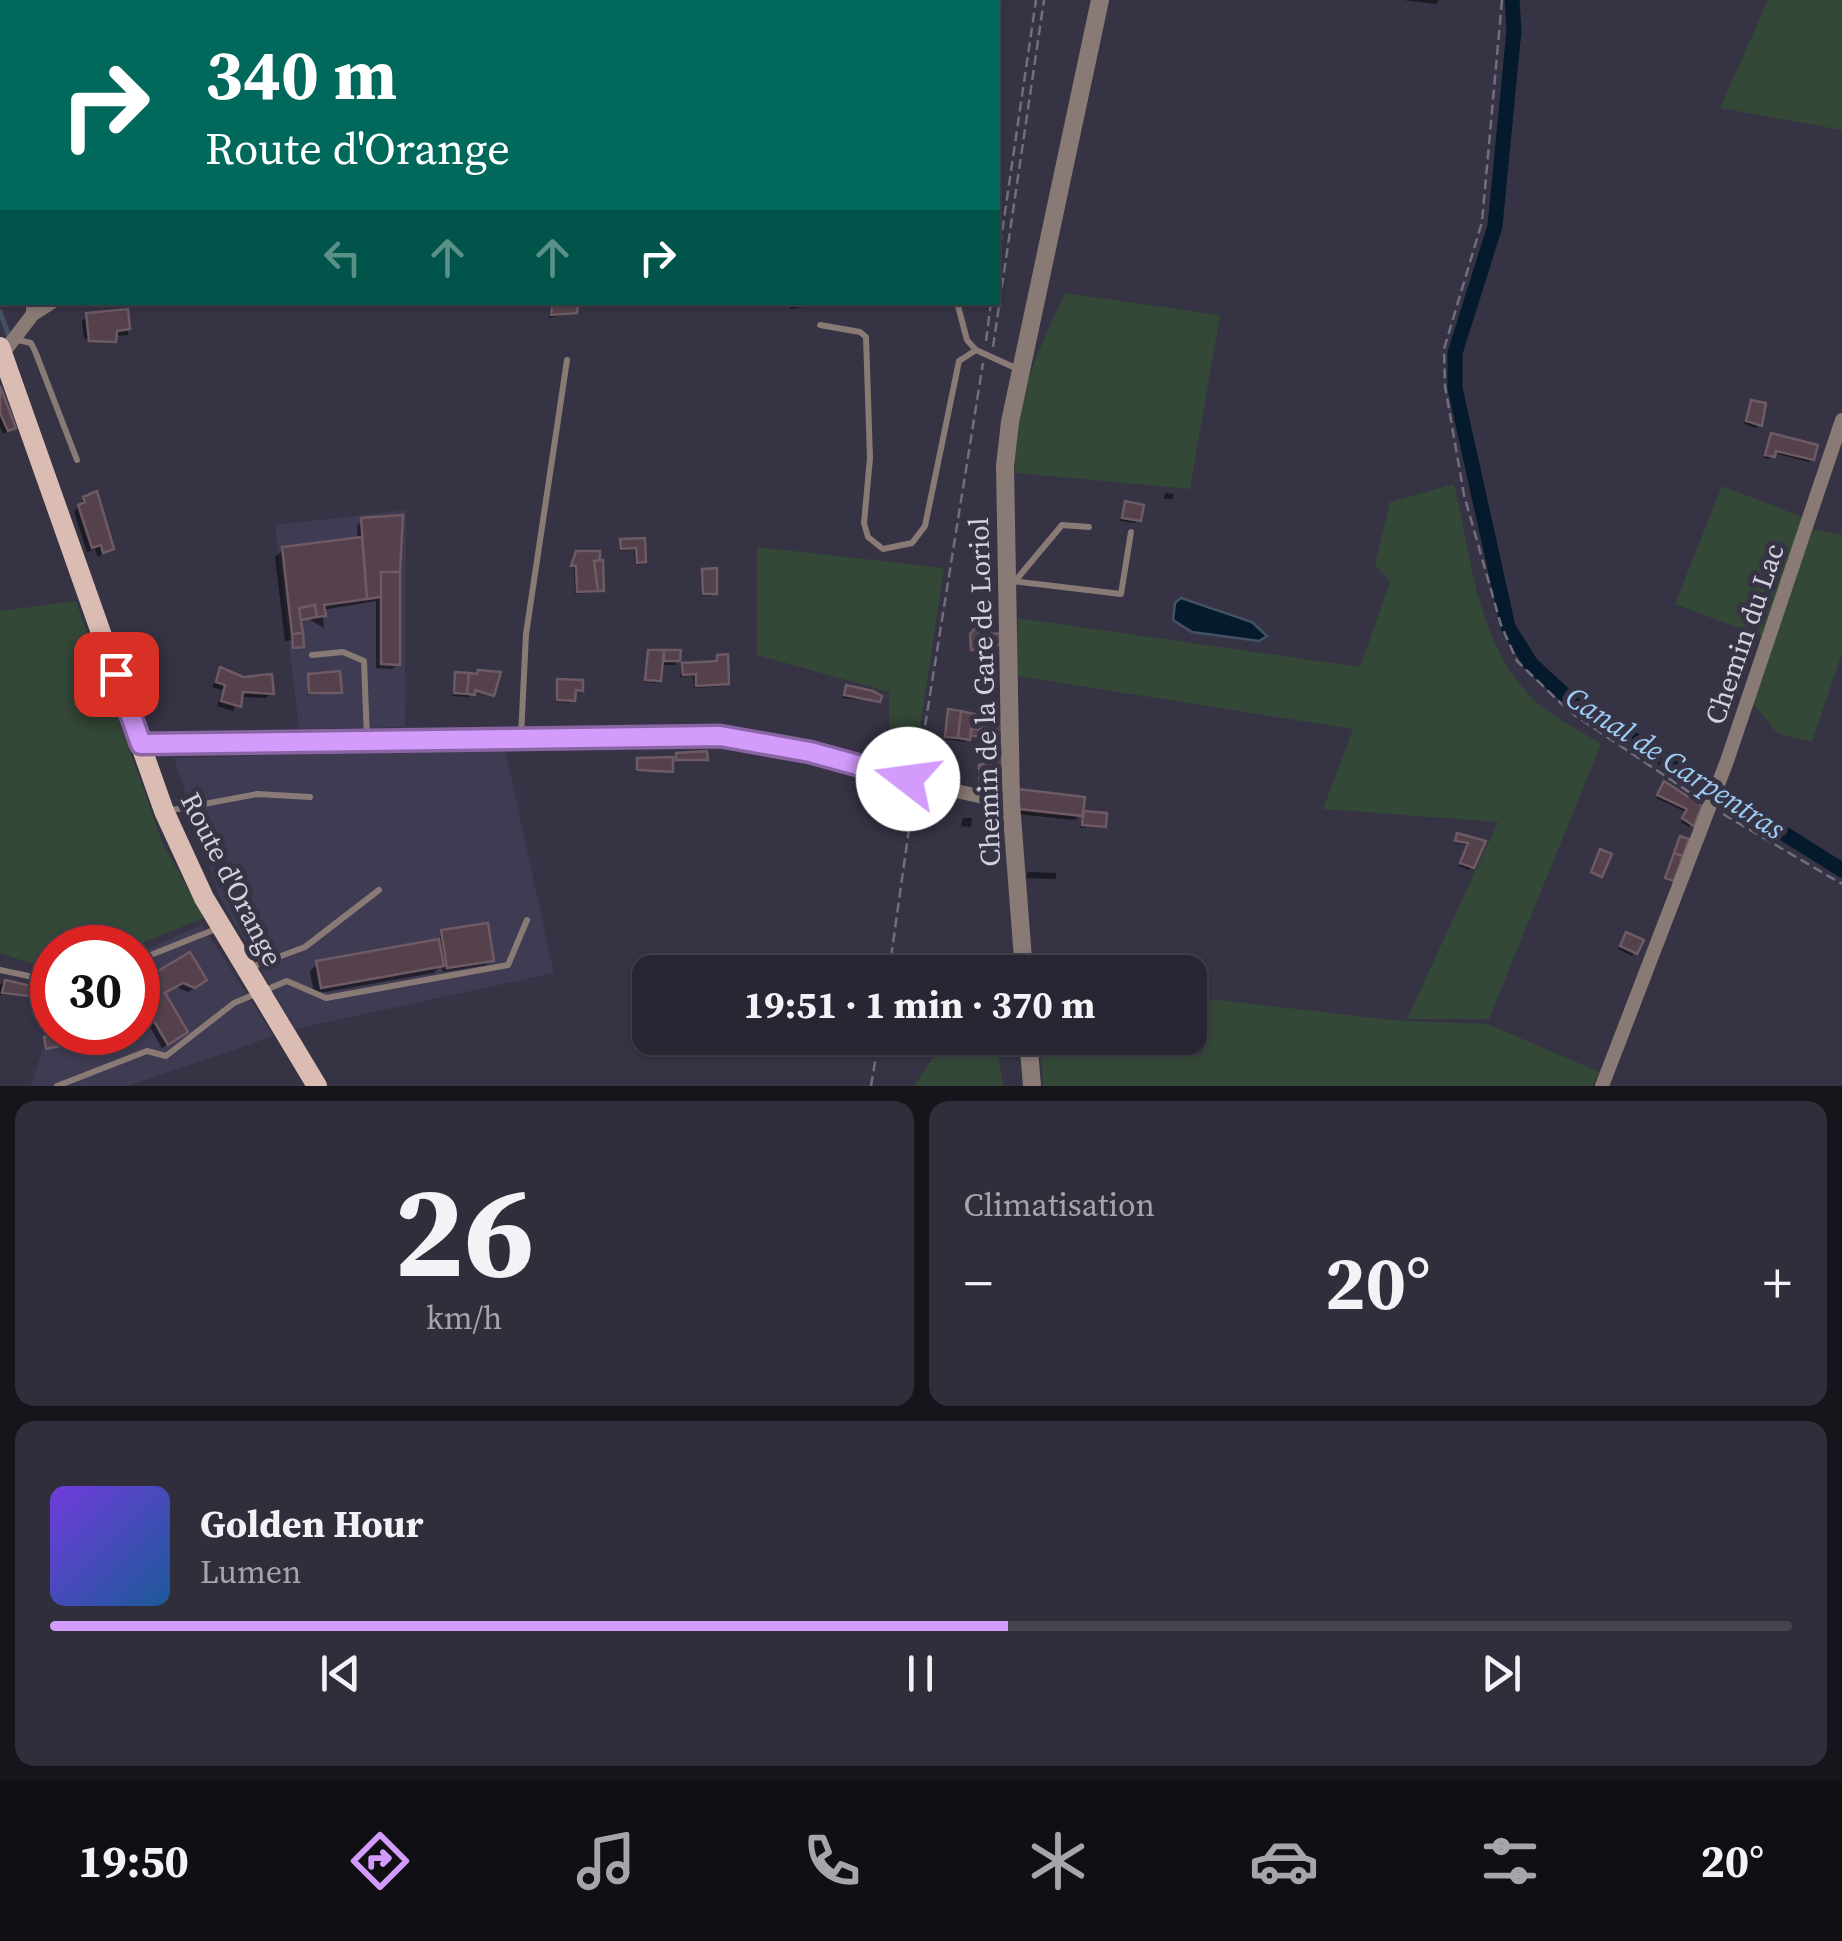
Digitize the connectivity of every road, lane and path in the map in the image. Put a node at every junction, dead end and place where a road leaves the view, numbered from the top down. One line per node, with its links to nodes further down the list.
1 (141, 0): 2 (lane)
2 (151, 0)
3 (1036, 0): 7 (path)
4 (1044, 0): 8 (path)
5 (1100, 0): 17 (street, Chemin de la Gare de Loriol)
6 (1502, 0): 30 (path)
7 (1000, 246)
8 (1000, 260)
9 (958, 305): 15 (lane)
10 (991, 305): 15 (path)
11 (992, 305): 15 (path)
12 (33, 308): 14 (street)
13 (820, 324): 15 (lane)
14 (5, 350): 19 (lane); 26 (main road, Route d'Orange)
15 (984, 354): 17 (lane); 27 (path)
16 (567, 360): 24 (lane)
17 (1022, 370): 22 (street, Chemin de la Gare de Loriol)
18 (1842, 420): 30 (street, Chemin du Lac)
19 (78, 460)
20 (1088, 527): 22 (lane)
21 (1130, 532): 22 (lane)
22 (1012, 581): 29 (street, Chemin de la Gare de Loriol)
23 (312, 655): 25 (lane)
24 (521, 738): 25 (street); 27 (street)
25 (367, 741): 26 (street)
26 (141, 744): 31 (main road, Route d'Orange)
27 (916, 783): 29 (street); 37 (path)
28 (310, 797): 31 (lane)
29 (1011, 803): 38 (street, Chemin de la Gare de Loriol)
30 (1710, 803): 32 (path); 49 (street, Chemin du Lac)
31 (164, 811): 35 (main road, Route d'Orange)
32 (1842, 884)
33 (379, 890): 39 (lane)
34 (527, 920): 42 (lane)
35 (221, 926): 36 (lane); 39 (main road, Route d'Orange)
36 (160, 951)
37 (891, 955)
38 (1023, 955)
39 (246, 969): 42 (main road, Route d'Orange)
40 (0, 970): 41 (lane)
41 (30, 977)
42 (258, 990): 45 (lane); 46 (main road, Route d'Orange)
43 (876, 1055): 47 (path)
44 (1029, 1055): 48 (street)
45 (57, 1086)
46 (317, 1086)
47 (871, 1086)
48 (1032, 1086)
49 (1602, 1086)

